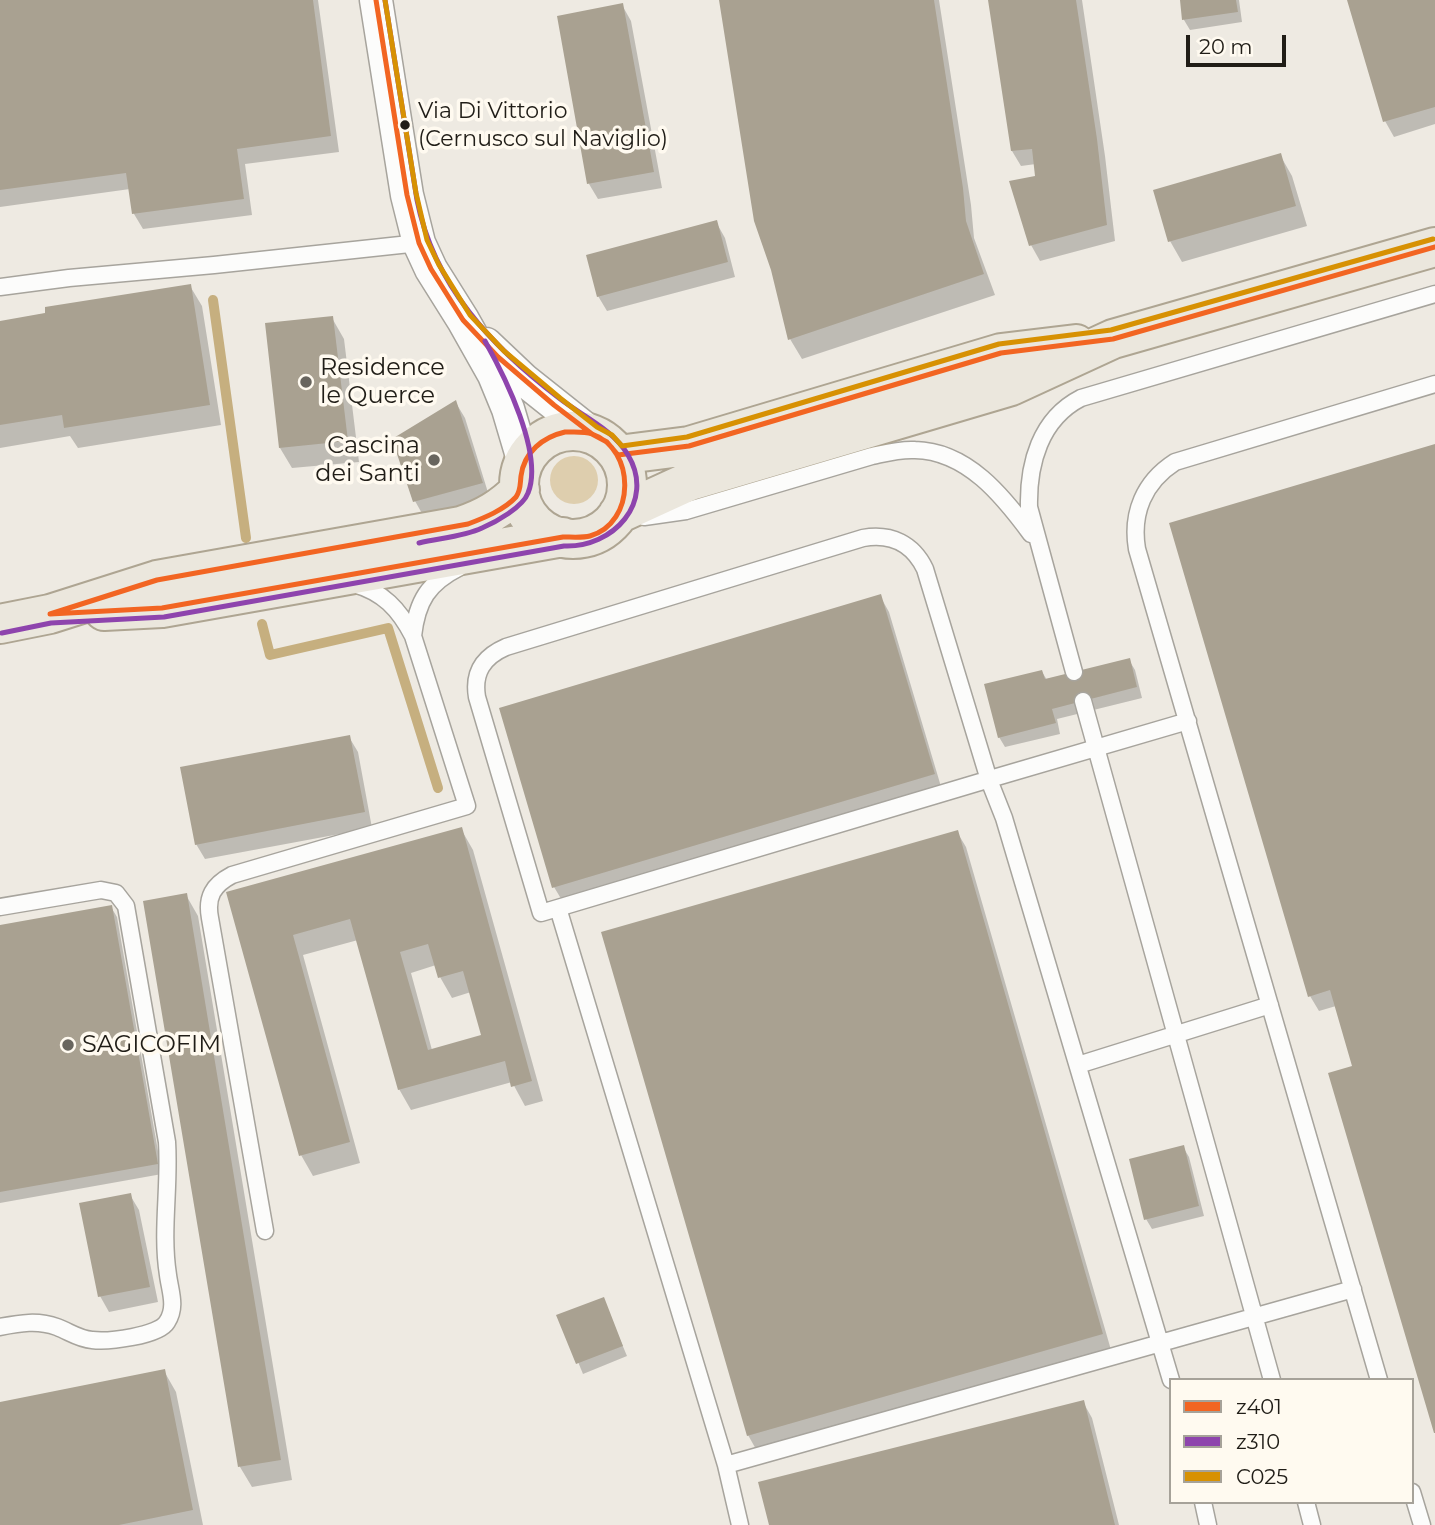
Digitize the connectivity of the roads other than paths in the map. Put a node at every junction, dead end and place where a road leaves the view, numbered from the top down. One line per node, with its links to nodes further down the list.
1 (376, 0): 2 (street)
2 (419, 243): 4 (lane); 6 (street)
3 (1435, 247): 7 (main road)
4 (0, 287)
5 (1435, 294): 13 (lane)
6 (463, 320): 9 (street); 10 (street)
7 (1113, 339): 9 (main road); 11 (main road)
8 (1435, 384): 21 (lane)
9 (605, 444): 10 (main road); 11 (main road)
10 (522, 477): 12 (main road); 16 (main road)
11 (615, 518): 12 (main road); 13 (lane)
12 (563, 537): 14 (main road)
13 (1037, 541): 19 (lane)
14 (489, 552): 15 (main road); 18 (lane)
15 (328, 578): 16 (main road); 18 (lane)
16 (50, 614): 17 (main road)
17 (0, 624)
18 (413, 636): 29 (lane)
19 (1074, 672)
20 (1083, 701): 22 (lane)
21 (1188, 721): 22 (lane); 26 (lane)
22 (1096, 748): 23 (lane); 27 (lane)
23 (989, 780): 25 (lane); 25 (lane); 28 (lane)
24 (0, 907): 32 (lane)
25 (558, 908): 37 (lane)
26 (1270, 1005): 27 (lane); 30 (lane)
27 (1176, 1035): 28 (lane); 31 (lane)
28 (1077, 1065): 33 (lane)
29 (265, 1231)
30 (1353, 1289): 31 (lane); 36 (lane)
31 (1254, 1317): 33 (lane); 35 (lane)
32 (0, 1327)
33 (1162, 1342): 34 (lane); 37 (lane)
34 (1171, 1378)
35 (1271, 1378)
36 (1378, 1378)
37 (726, 1465): 41 (lane)
38 (1414, 1499): 44 (lane)
39 (1203, 1504): 42 (lane)
40 (1307, 1504): 43 (lane)
41 (740, 1525)
42 (1208, 1525)
43 (1312, 1525)
44 (1422, 1525)

